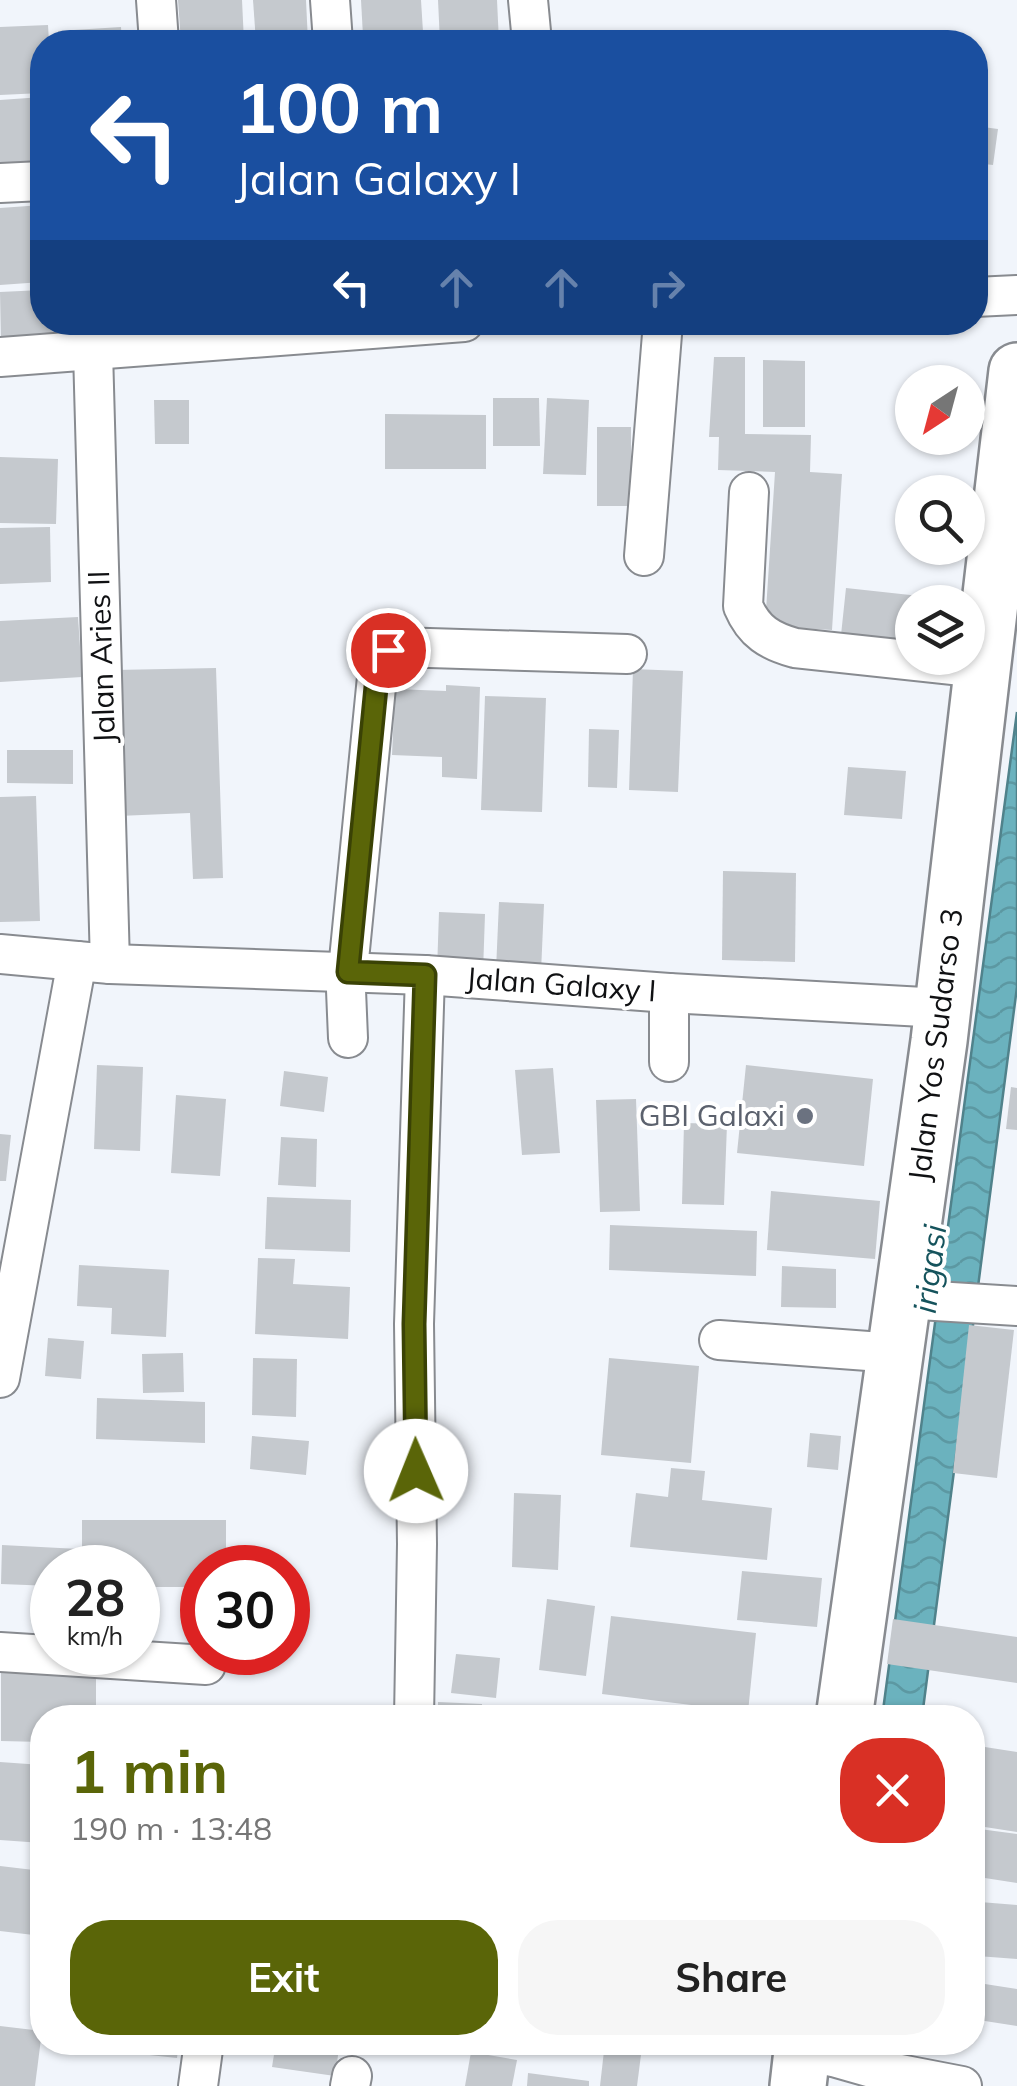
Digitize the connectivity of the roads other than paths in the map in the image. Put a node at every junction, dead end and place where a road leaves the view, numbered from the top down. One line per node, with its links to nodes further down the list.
1 (156, 0): 4 (street)
2 (330, 0): 5 (street)
3 (528, 0): 6 (street)
4 (158, 30)
5 (332, 30)
6 (531, 30)
7 (30, 181): 8 (street)
8 (0, 182)
9 (1017, 296): 10 (street)
10 (988, 297)
11 (163, 335): 13 (street)
12 (662, 335): 18 (street)
13 (93, 351): 14 (street); 24 (street, Jalan Aries II)
14 (0, 357)
15 (1017, 371): 16 (street, Jalan Yos Sudarso 3)
16 (1014, 432): 19 (street, Jalan Yos Sudarso 3)
17 (749, 492): 21 (street)
18 (644, 556)
19 (985, 646)
20 (627, 654): 26 (street)
21 (895, 660)
22 (981, 675): 27 (street, Jalan Yos Sudarso 3)
23 (0, 954): 24 (street, Jalan Galaxy I)
24 (83, 975): 26 (street, Jalan Galaxy I); 28 (street, Jalan Aries II)
25 (425, 992): 26 (street, Jalan Galaxy I); 27 (street, Jalan Galaxy I); 36 (street)
26 (347, 1003)
27 (941, 1024): 29 (street, Jalan Yos Sudarso 3)
28 (15, 1213): 33 (street, Jalan Aries II)
29 (907, 1299): 30 (street); 32 (street, Jalan Yos Sudarso 3)
30 (1017, 1306)
31 (719, 1340): 32 (street)
32 (895, 1353): 37 (street, Jalan Yos Sudarso 3)
33 (0, 1378)
34 (0, 1652): 35 (street)
35 (180, 1663)
36 (414, 1705)
37 (846, 1705)
38 (202, 2055): 40 (street)
39 (810, 2059): 41 (street)
40 (198, 2086)
41 (962, 2086)

